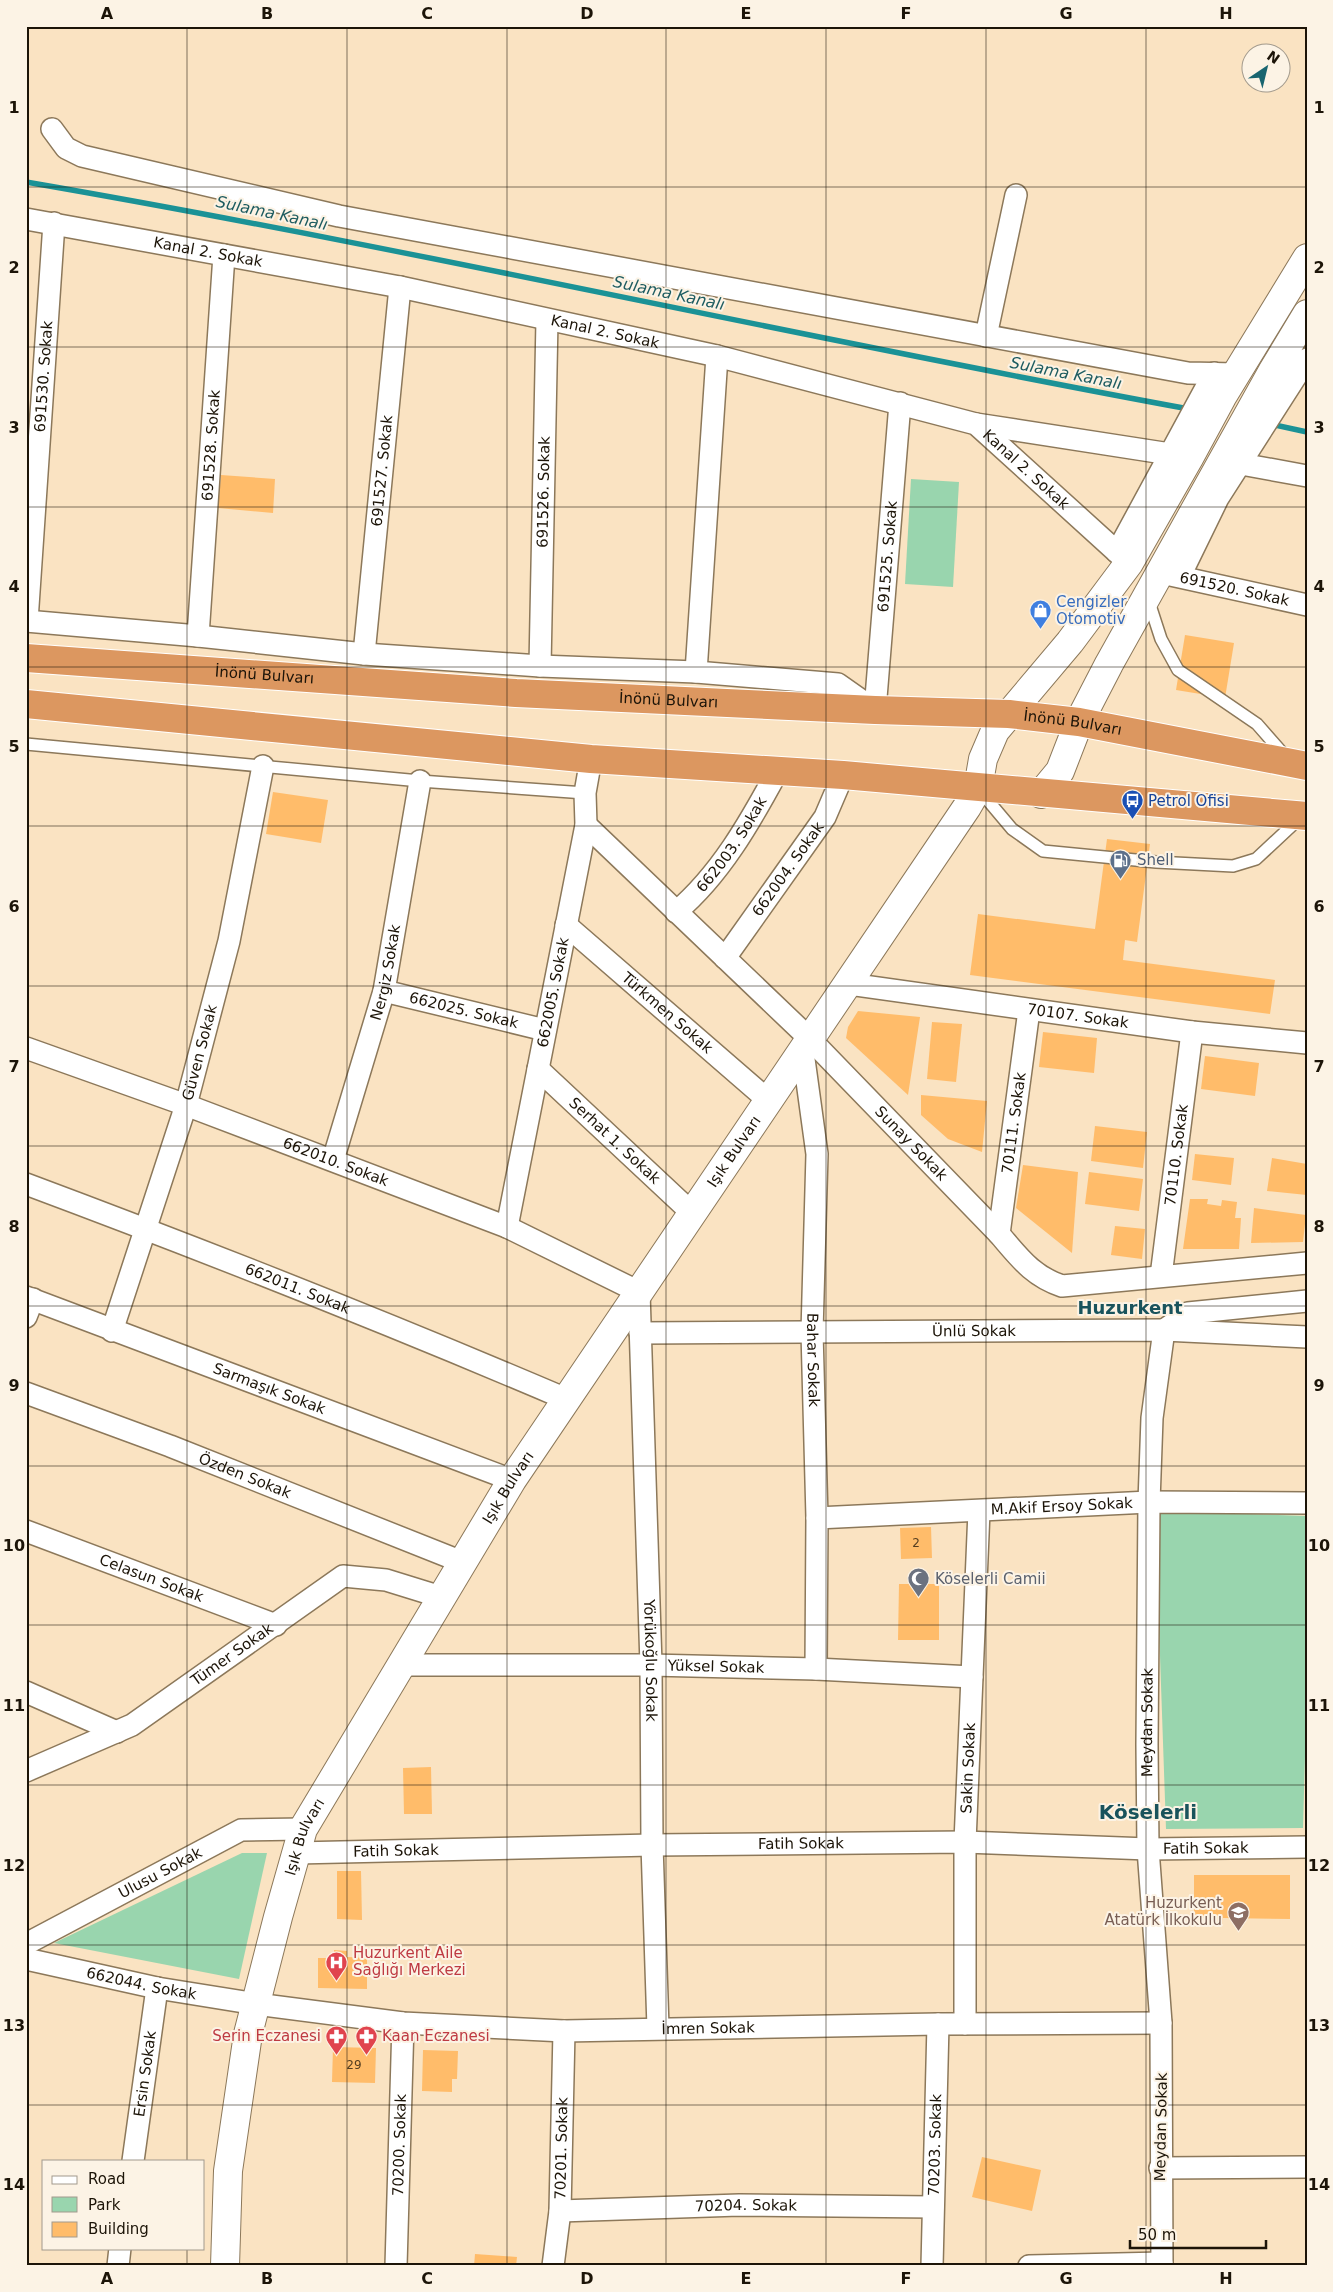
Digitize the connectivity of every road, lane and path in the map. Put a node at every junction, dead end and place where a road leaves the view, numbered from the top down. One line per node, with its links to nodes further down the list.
1 (52, 129): 10 (street)
2 (1016, 195): 10 (street)
3 (26, 219): 4 (street, Kanal 2. Sokak)
4 (54, 223): 5 (street, Kanal 2. Sokak); 24 (street, 691530. Sokak)
5 (224, 256): 7 (street, Kanal 2. Sokak); 25 (street, 691528. Sokak)
6 (1307, 258): 14 (main road)
7 (400, 287): 9 (street, Kanal 2. Sokak); 26 (street, 691527. Sokak)
8 (1307, 314): 13 (main road)
9 (547, 320): 11 (street, Kanal 2. Sokak); 28 (street, 691526. Sokak)
10 (986, 336): 14 (street)
11 (717, 356): 15 (street, Kanal 2. Sokak); 29 (street)
12 (1307, 359): 13 (street)
13 (1289, 384): 18 (main road); 18 (street)
14 (1217, 387): 17 (main road)
15 (900, 403): 16 (street, Kanal 2. Sokak); 31 (street, 691525. Sokak)
16 (976, 424): 17 (street); 20 (street, Kanal 2. Sokak)
17 (1183, 443): 20 (main road)
18 (1238, 459): 19 (street); 21 (main road)
19 (1307, 476)
20 (1123, 557): 32 (main road)
21 (1170, 575): 22 (main road); 23 (street, 691520. Sokak)
22 (1147, 597): 33 (main road); 36 (lane)
23 (1307, 605)
24 (27, 621): 25 (street)
25 (198, 636): 26 (street)
26 (364, 654): 28 (street)
27 (26, 658): 31 (highway, İnönü Bulvarı)
28 (540, 666): 29 (street)
29 (696, 672): 31 (street)
30 (26, 704): 35 (highway)
31 (875, 710): 32 (highway, İnönü Bulvarı)
32 (1009, 714): 33 (highway, İnönü Bulvarı); 41 (main road)
33 (1079, 722): 36 (highway, İnönü Bulvarı); 43 (main road)
34 (26, 744): 37 (lane)
35 (591, 758): 38 (highway); 42 (street, 662005. Sokak)
36 (1299, 764)
37 (262, 766): 40 (lane); 59 (street, Güven Sokak)
38 (777, 772): 39 (highway); 46 (street, 662003. Sokak)
39 (843, 775): 41 (highway); 48 (street, 662004. Sokak)
40 (420, 781): 42 (lane); 50 (street, Nergiz Sokak)
41 (978, 788): 43 (highway); 44 (lane); 49 (main road, Işık Bulvarı)
42 (585, 793): 45 (street, 662005. Sokak)
43 (1041, 794): 44 (highway)
44 (1304, 816)
45 (586, 825): 46 (street, Sunay Sokak); 47 (street, 662005. Sokak)
46 (676, 912): 48 (street, Sunay Sokak)
47 (566, 924): 52 (street, 662005. Sokak); 58 (street, Türkmen Sokak)
48 (725, 958): 55 (street, Sunay Sokak)
49 (849, 984): 51 (street, 70107. Sokak); 55 (main road, Işık Bulvarı)
50 (384, 991): 52 (street, 662025. Sokak); 60 (street, Nergiz Sokak)
51 (1029, 1010): 53 (street, 70107. Sokak); 65 (street, 70111. Sokak)
52 (544, 1030): 57 (street, 662005. Sokak)
53 (1192, 1032): 54 (street, 70107. Sokak); 67 (street, 70110. Sokak)
54 (1307, 1043)
55 (807, 1046): 58 (main road, Işık Bulvarı); 65 (street, Sunay Sokak); 73 (street, Bahar Sokak)
56 (26, 1048): 59 (street, 662010. Sokak)
57 (538, 1069): 62 (street, Serhat 1. Sokak); 63 (street, 662005. Sokak)
58 (769, 1101): 62 (main road, Işık Bulvarı)
59 (186, 1105): 60 (street, 662010. Sokak); 64 (street, Güven Sokak)
60 (332, 1160): 63 (street, 662010. Sokak)
61 (26, 1184): 64 (street, 662011. Sokak)
62 (692, 1213): 68 (main road, Işık Bulvarı)
63 (507, 1227): 68 (street, 662010. Sokak)
64 (146, 1229): 72 (street, Güven Sokak); 77 (street, 662011. Sokak)
65 (999, 1234): 67 (street, Sunay Sokak)
66 (1307, 1263): 67 (street, Sunay Sokak)
67 (1161, 1276)
68 (639, 1292): 74 (street, Yörükoğlu Sokak); 77 (main road, Işık Bulvarı)
69 (1307, 1301): 71 (street)
70 (28, 1304): 72 (street, Sarmaşık Sokak)
71 (1164, 1330): 73 (street, Ünlü Sokak); 75 (street, Ünlü Sokak); 79 (street, Meydan Sokak)
72 (112, 1331): 78 (street, Sarmaşık Sokak)
73 (812, 1332): 74 (street, Ünlü Sokak); 82 (street, Bahar Sokak)
74 (640, 1333): 88 (street, Yörükoğlu Sokak)
75 (1307, 1337)
76 (26, 1393): 84 (street, Özden Sokak)
77 (566, 1399): 78 (main road, Işık Bulvarı)
78 (512, 1480): 84 (main road, Işık Bulvarı)
79 (1149, 1502): 80 (street, M.Akif Ersoy Sokak); 81 (street, M.Akif Ersoy Sokak); 98 (street, Meydan Sokak)
80 (1307, 1503)
81 (979, 1511): 82 (street, M.Akif Ersoy Sokak); 90 (street, Sakin Sokak)
82 (817, 1518): 89 (street, Bahar Sokak)
83 (26, 1531): 86 (street, Celasun Sokak)
84 (462, 1562): 85 (main road, Işık Bulvarı)
85 (441, 1597): 86 (street, Tümer Sokak); 87 (main road, Işık Bulvarı)
86 (276, 1625): 92 (street, Tümer Sokak)
87 (400, 1665): 88 (street, Yüksel Sokak); 94 (main road, Işık Bulvarı)
88 (651, 1665): 89 (street, Yüksel Sokak); 96 (street, Yörükoğlu Sokak)
89 (816, 1669): 90 (street, Yüksel Sokak)
90 (972, 1677): 95 (street, Sakin Sokak)
91 (26, 1692): 92 (street)
92 (117, 1732): 93 (street, Tümer Sokak)
93 (26, 1771)
94 (299, 1841): 96 (street, Fatih Sokak); 99 (street, Ulusu Sokak); 102 (main road, Işık Bulvarı)
95 (965, 1842): 96 (street, Fatih Sokak); 98 (street, Fatih Sokak); 105 (street, Sakin Sokak)
96 (652, 1845): 107 (street, Yörükoğlu Sokak)
97 (1307, 1847): 98 (street, Fatih Sokak)
98 (1148, 1849): 106 (street, Meydan Sokak)
99 (26, 1944)
100 (26, 1959): 101 (street, 662044. Sokak)
101 (157, 1988): 102 (street, 662044. Sokak); 109 (street, Ersin Sokak)
102 (256, 2004): 103 (street, İmren Sokak); 117 (main road, Işık Bulvarı)
103 (403, 2023): 108 (street, İmren Sokak); 118 (street, 70200. Sokak)
104 (938, 2024): 105 (street, İmren Sokak); 107 (street, İmren Sokak); 112 (street, 70203. Sokak)
105 (965, 2024): 106 (street, İmren Sokak)
106 (1161, 2024): 111 (street, Meydan Sokak)
107 (658, 2028): 108 (street, İmren Sokak)
108 (564, 2031): 113 (street, 70201. Sokak)
109 (132, 2160)
110 (1307, 2167): 111 (street)
111 (1160, 2168): 115 (street, Meydan Sokak)
112 (933, 2207): 113 (street, 70204. Sokak); 120 (street, 70203. Sokak)
113 (560, 2211): 119 (street, 70201. Sokak)
114 (120, 2250): 116 (street)
115 (1162, 2264): 121 (street)
116 (118, 2266)
117 (225, 2266)
118 (396, 2266)
119 (553, 2266)
120 (932, 2266)
121 (1029, 2266)

